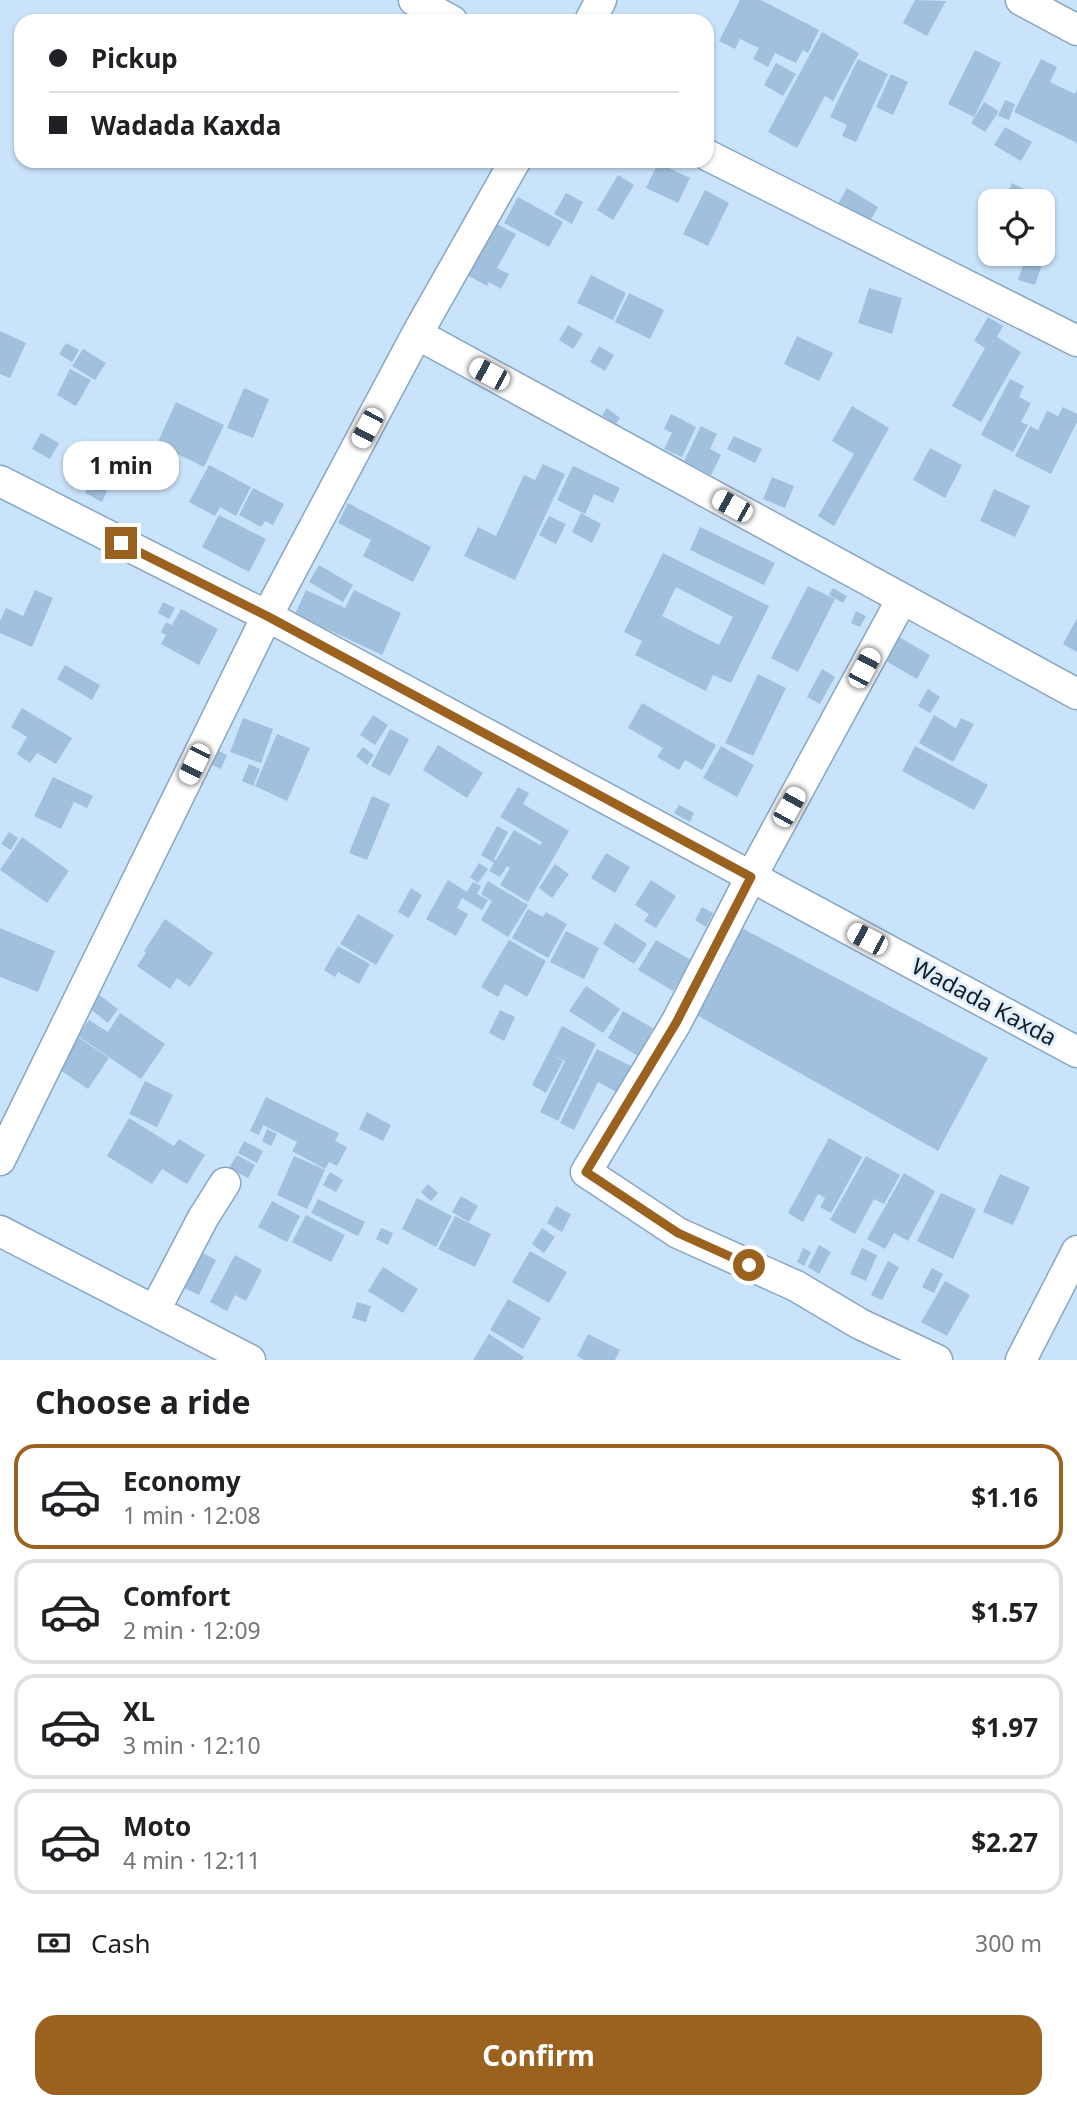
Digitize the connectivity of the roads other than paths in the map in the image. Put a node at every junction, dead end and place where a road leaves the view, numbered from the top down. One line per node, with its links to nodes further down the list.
1 (414, 0): 3 (street)
2 (1021, 0): 4 (street)
3 (439, 14)
4 (1077, 30)
5 (714, 159): 8 (street)
6 (511, 168): 7 (street)
7 (416, 334): 10 (street); 11 (street)
8 (1077, 341)
9 (0, 481): 11 (street, Wadada Kaxda)
10 (902, 599): 12 (street); 13 (street)
11 (267, 616): 13 (street, Wadada Kaxda); 15 (street)
12 (1077, 694)
13 (751, 877): 14 (street, Wadada Kaxda); 21 (street)
14 (1077, 1052)
15 (0, 1160)
16 (225, 1183): 19 (street)
17 (0, 1231): 19 (street)
18 (1077, 1251): 22 (street)
19 (155, 1310): 20 (street)
20 (250, 1360)
21 (937, 1360)
22 (1021, 1360)

